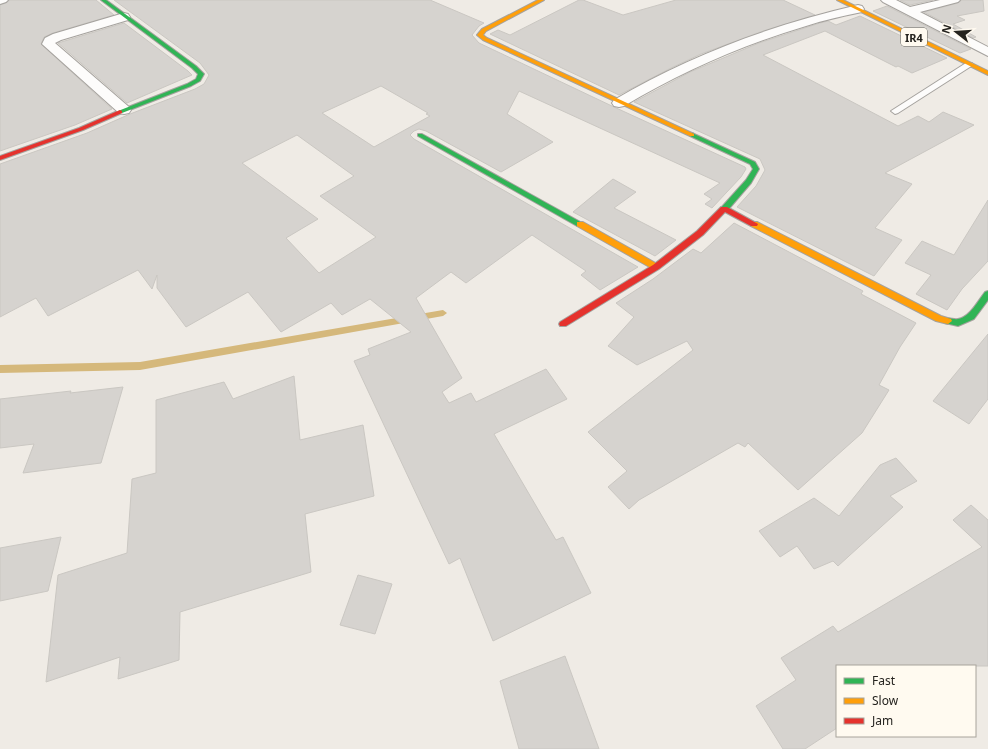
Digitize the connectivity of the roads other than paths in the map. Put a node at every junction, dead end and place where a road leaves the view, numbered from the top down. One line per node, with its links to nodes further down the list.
1 (103, 0): 8 (street)
2 (542, 0): 14 (street)
3 (839, 0): 6 (street, IR4)
4 (887, 0): 7 (street)
5 (954, 0): 7 (street)
6 (858, 9): 12 (street, IR4); 14 (street)
7 (910, 11): 10 (street)
8 (124, 17): 15 (street); 15 (street)
9 (988, 40): 10 (street)
10 (974, 44): 11 (street)
11 (988, 52)
12 (969, 65): 13 (street, IR4); 16 (lane)
13 (988, 73)
14 (619, 103): 19 (street)
15 (124, 110): 18 (street)
16 (894, 111)
17 (420, 135): 20 (street)
18 (0, 158)
19 (724, 209): 20 (street); 21 (street)
20 (656, 267): 22 (street)
21 (988, 294)
22 (563, 324)

